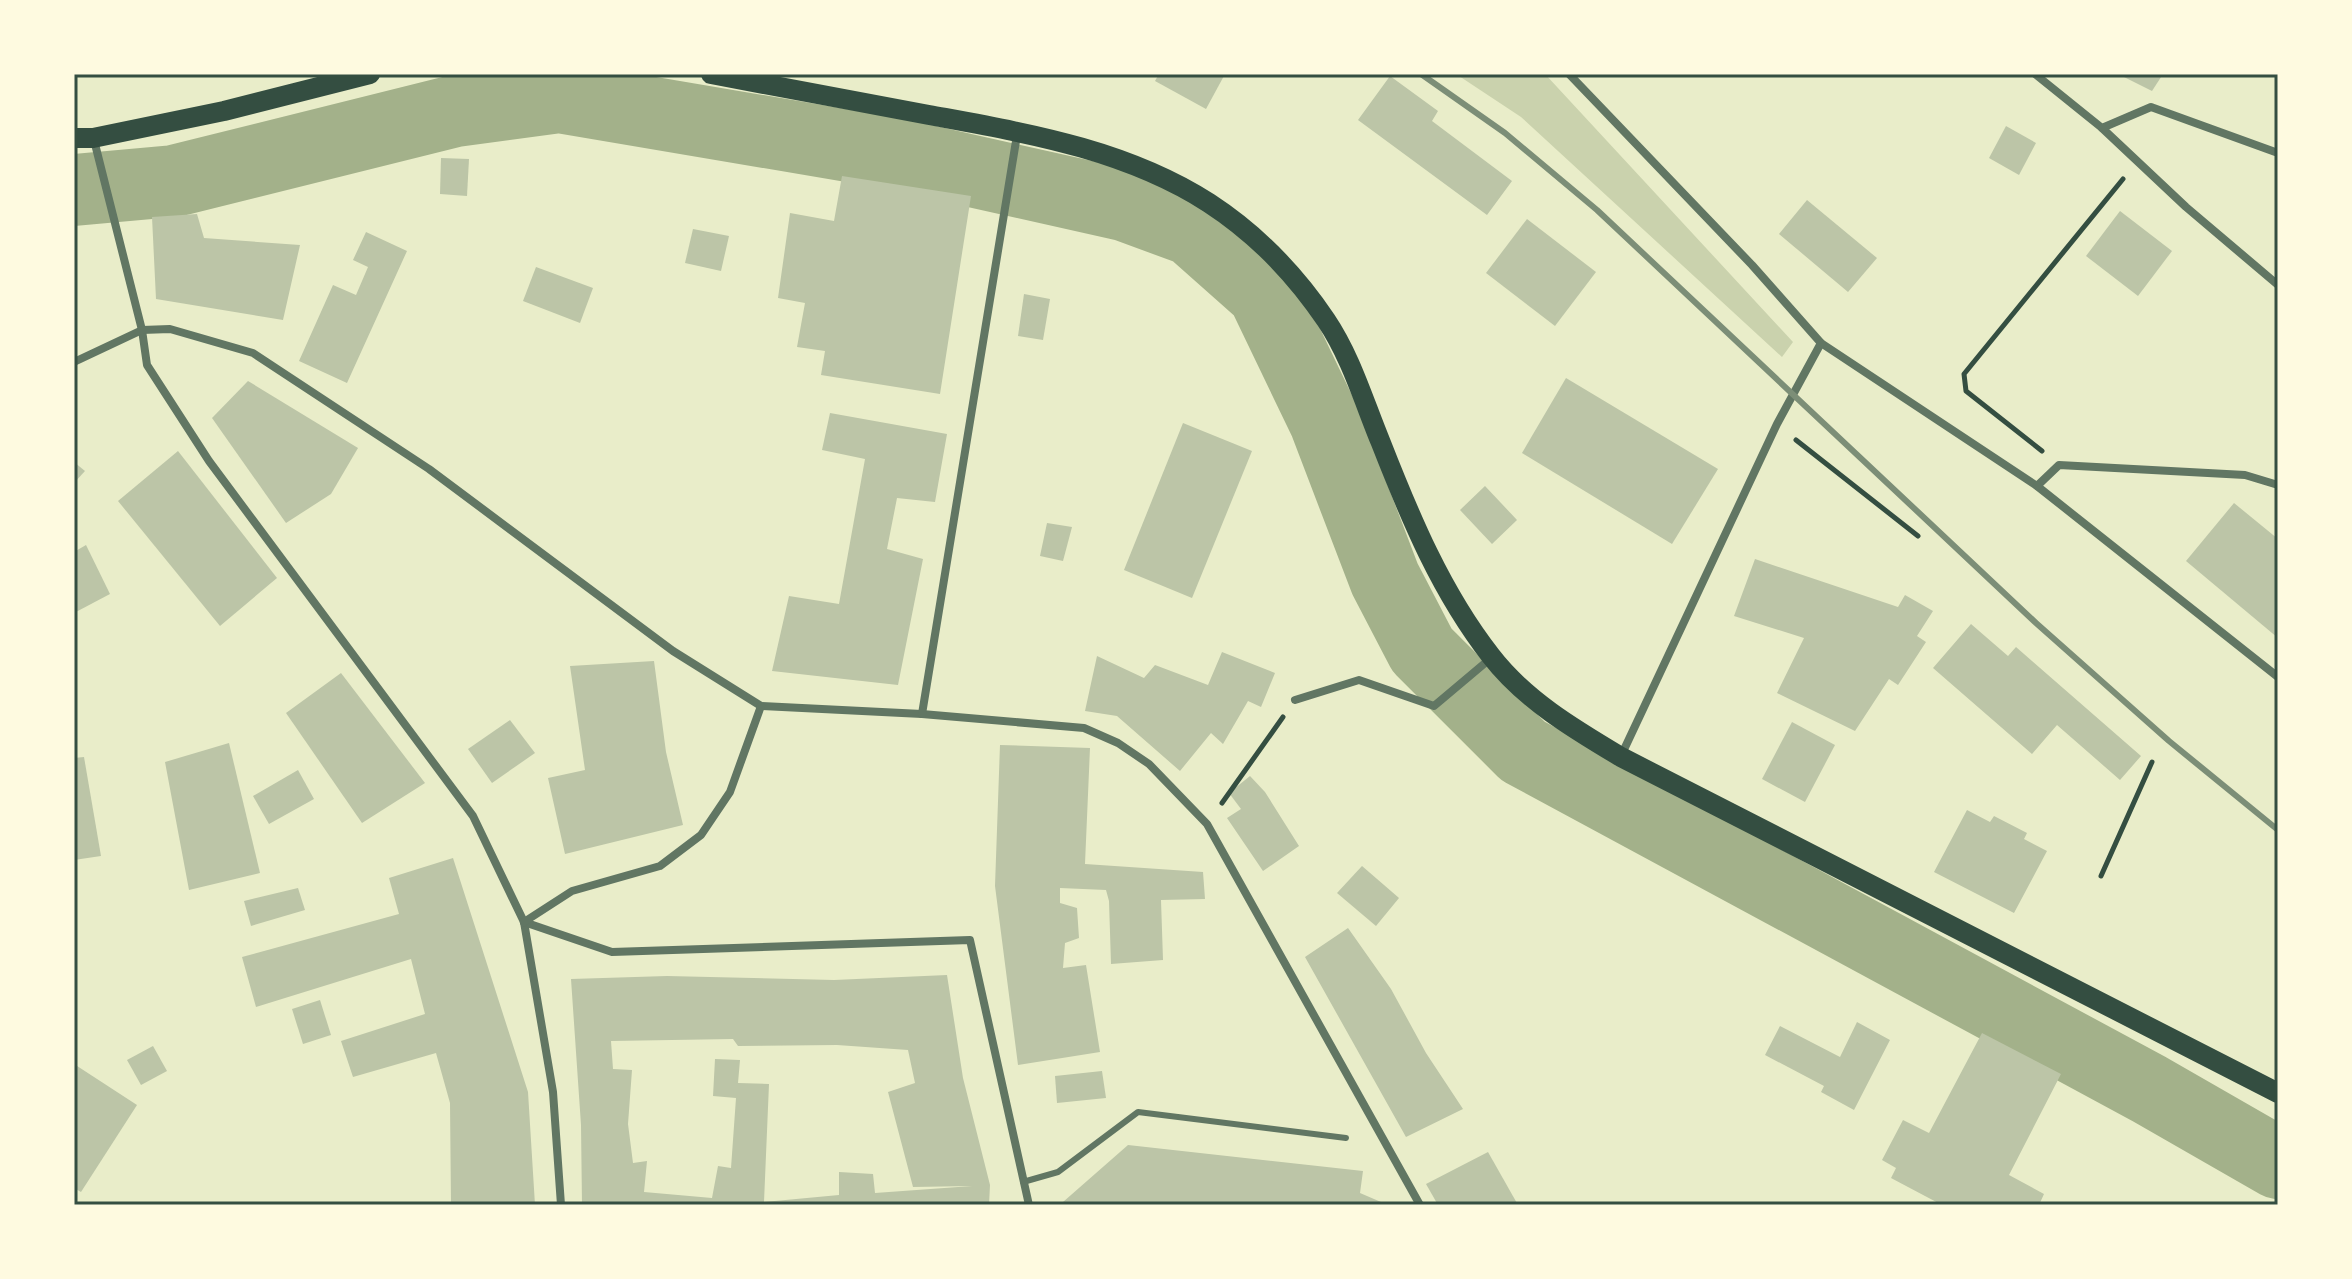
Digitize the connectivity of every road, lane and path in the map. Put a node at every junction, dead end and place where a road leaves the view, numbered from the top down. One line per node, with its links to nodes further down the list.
1 (370, 74): 7 (main road)
2 (711, 74): 6 (main road)
3 (1569, 74): 12 (street)
4 (2035, 74): 5 (street)
5 (2102, 128): 8 (street); 9 (street)
6 (1017, 131): 19 (main road); 23 (street)
7 (84, 138): 11 (street)
8 (2278, 153)
9 (2136, 162): 10 (street); 15 (path)
10 (2278, 285)
11 (142, 330): 13 (street); 22 (street); 28 (street)
12 (1821, 343): 14 (street); 17 (street)
13 (74, 362)
14 (1777, 424): 18 (path); 24 (street)
15 (2059, 465): 16 (street); 17 (street)
16 (2278, 485)
17 (2037, 486): 20 (street)
18 (1918, 536)
19 (1492, 657): 21 (street); 24 (main road)
20 (2278, 677)
21 (1295, 700): 26 (path)
22 (761, 706): 23 (street); 28 (street)
23 (922, 714): 26 (street)
24 (1621, 757): 29 (main road)
25 (2152, 762): 27 (path)
26 (1207, 824): 34 (street)
27 (2101, 876)
28 (524, 922): 31 (street); 32 (street)
29 (2278, 1093)
30 (1346, 1138): 31 (lane)
31 (1023, 1182): 33 (street)
32 (561, 1205)
33 (1029, 1205)
34 (1420, 1205)

